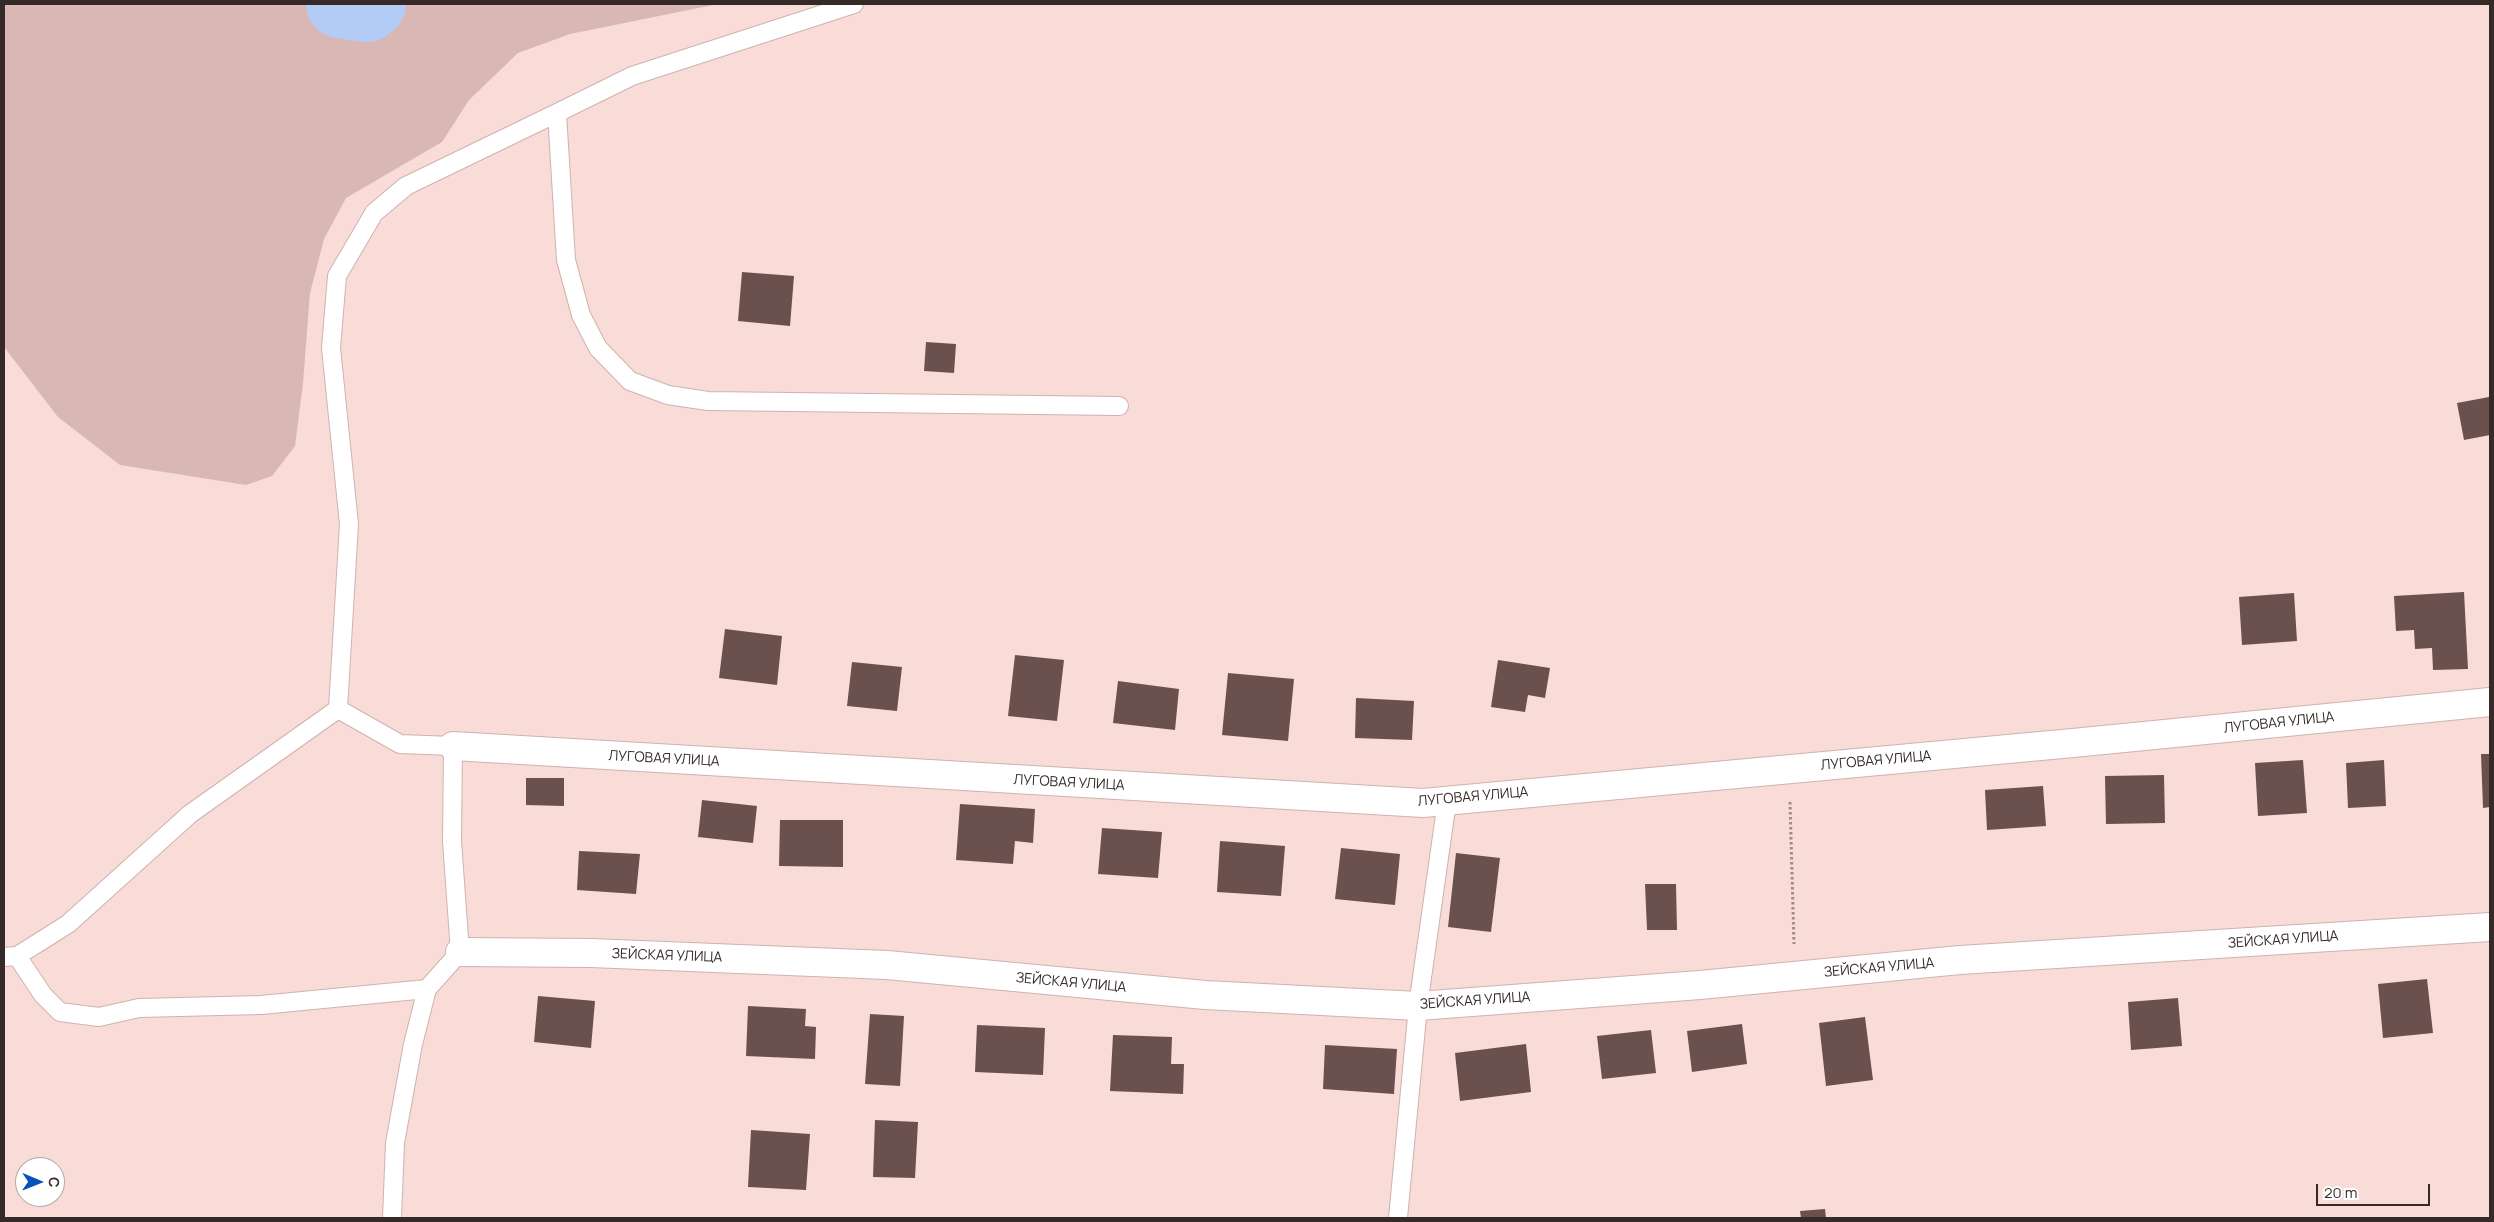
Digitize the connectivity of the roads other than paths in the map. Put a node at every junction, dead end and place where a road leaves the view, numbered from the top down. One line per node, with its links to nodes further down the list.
1 (854, 4): 2 (lane)
2 (557, 113): 3 (lane); 5 (lane)
3 (1119, 406)
4 (2490, 702): 7 (street, ЛУГОВАЯ УЛИЦА)
5 (338, 709): 6 (lane); 10 (lane)
6 (452, 746): 7 (street, ЛУГОВАЯ УЛИЦА); 9 (lane)
7 (1447, 801): 12 (lane)
8 (2490, 926): 12 (street, ЗЕЙСКАЯ УЛИЦА)
9 (460, 952): 11 (lane); 12 (street, ЗЕЙСКАЯ УЛИЦА)
10 (10, 957): 11 (lane)
11 (427, 989): 13 (lane)
12 (1418, 1006): 14 (lane)
13 (392, 1218)
14 (1398, 1218)

